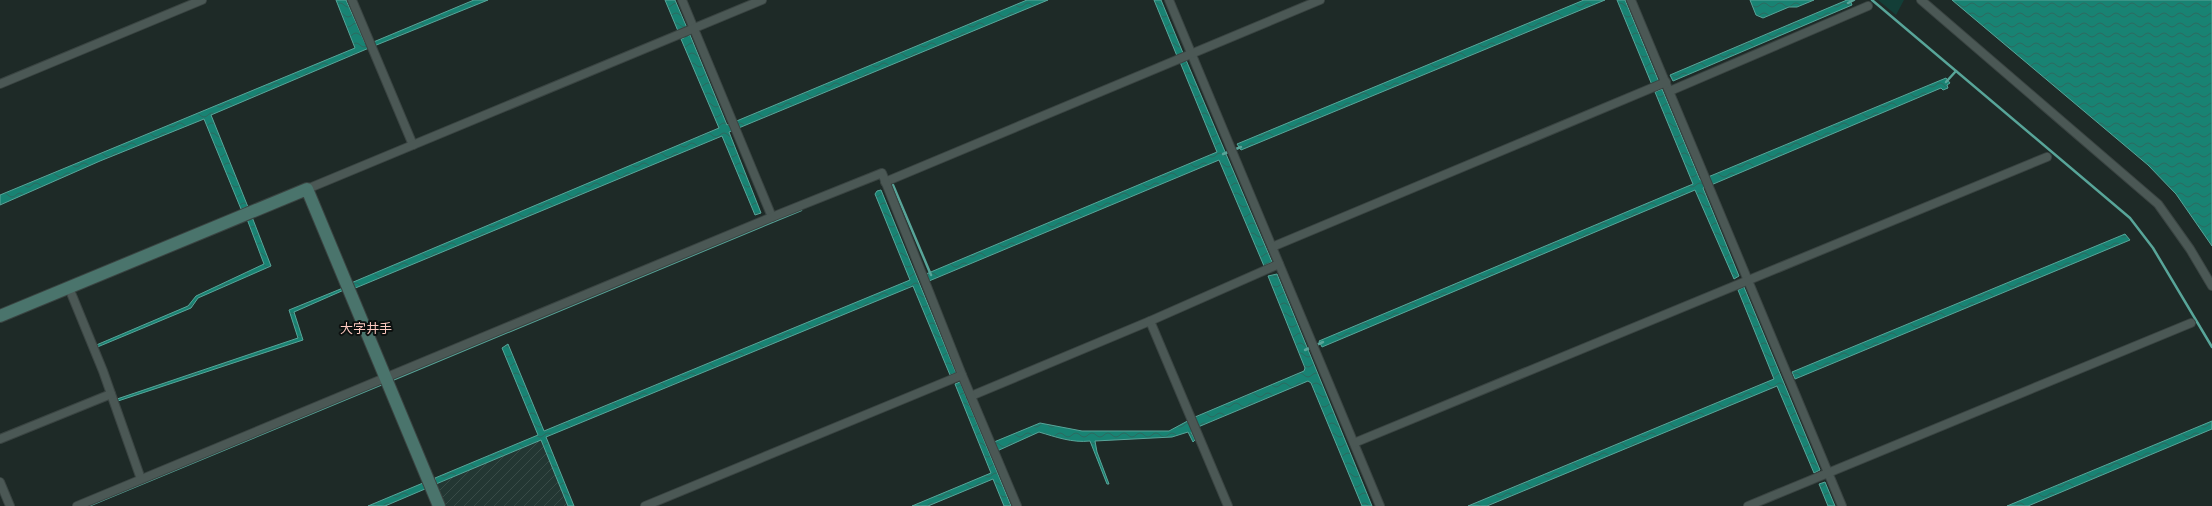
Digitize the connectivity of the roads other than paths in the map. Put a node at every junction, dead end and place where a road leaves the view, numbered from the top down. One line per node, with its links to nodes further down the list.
1 (202, 0): 13 (street)
2 (352, 0): 15 (street)
3 (682, 0): 10 (street)
4 (762, 0): 10 (street)
5 (1169, 0): 11 (street)
6 (1320, 0): 11 (street)
7 (1631, 0): 12 (street)
8 (1921, 0): 23 (street)
9 (1868, 6): 14 (street)
10 (687, 31): 15 (street); 19 (street)
11 (1192, 54): 17 (street); 20 (street)
12 (1662, 82): 14 (street); 20 (street)
13 (0, 84)
14 (1670, 91): 22 (street)
15 (413, 145): 18 (street)
16 (2047, 158): 22 (street)
17 (885, 182): 19 (street); 28 (street)
18 (307, 189): 24 (street); 29 (street)
19 (772, 217): 29 (street)
20 (1272, 248): 21 (street)
21 (1273, 267): 26 (street); 33 (street)
22 (1748, 280): 33 (street); 34 (street)
23 (2212, 286)
24 (69, 288): 25 (street); 30 (street)
25 (0, 316)
26 (1150, 321): 31 (street); 42 (street)
27 (2191, 323): 34 (street)
28 (962, 375): 31 (street); 40 (street)
29 (386, 377): 35 (street); 39 (street)
30 (111, 394): 32 (street); 35 (street)
31 (971, 396): 41 (street)
32 (0, 439)
33 (1354, 443): 43 (street)
34 (1828, 473): 44 (street); 45 (street)
35 (141, 479): 38 (street)
36 (0, 482): 37 (street)
37 (10, 506)
38 (77, 506)
39 (439, 506)
40 (645, 506)
41 (1017, 506)
42 (1228, 506)
43 (1380, 506)
44 (1748, 506)
45 (1842, 506)

